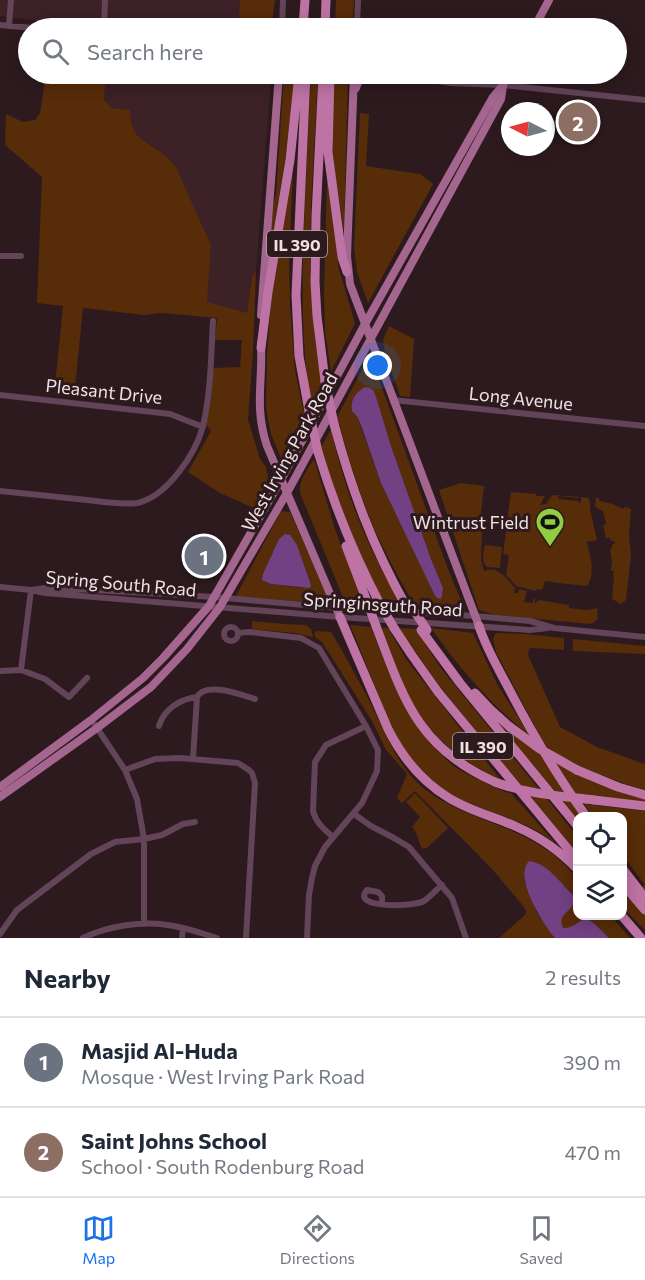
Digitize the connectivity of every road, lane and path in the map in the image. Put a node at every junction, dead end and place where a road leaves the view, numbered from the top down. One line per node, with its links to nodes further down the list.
1 (11, 0): 17 (street)
2 (105, 0): 9 (street)
3 (283, 0): 10 (street)
4 (307, 0): 11 (highway)
5 (326, 0): 12 (highway)
6 (332, 0): 13 (highway)
7 (358, 0): 14 (street)
8 (549, 0): 15 (main road)
9 (104, 18)
10 (281, 18)
11 (306, 18)
12 (325, 18)
13 (331, 18)
14 (357, 18)
15 (539, 18)
16 (0, 25): 17 (street)
17 (9, 26): 18 (street)
18 (18, 27)
19 (276, 84): 36 (main road)
20 (301, 84): 36 (highway)
21 (302, 84): 44 (highway, IL 390, bridge)
22 (325, 84): 55 (highway, IL 390, bridge)
23 (326, 84): 32 (highway)
24 (354, 84): 28 (main road)
25 (358, 84): 28 (main road)
26 (478, 84): 27 (street)
27 (503, 86): 29 (street); 34 (main road, West Irving Park Road); 35 (main road, West Irving Park Road)
28 (353, 94): 32 (main road)
29 (645, 100)
30 (0, 256): 31 (street)
31 (21, 256)
32 (347, 272): 34 (main road)
33 (213, 321): 40 (street)
34 (365, 324): 35 (main road); 41 (main road, West Irving Park Road)
35 (370, 340): 38 (main road); 43 (main road, West Irving Park Road)
36 (261, 348): 41 (main road)
37 (0, 395): 40 (street, Pleasant Drive)
38 (393, 400): 39 (street, Long Avenue); 52 (main road)
39 (645, 426)
40 (203, 427): 42 (street)
41 (282, 478): 43 (main road); 47 (main road, West Irving Park Road)
42 (0, 491)
43 (288, 491): 48 (main road, West Irving Park Road); 51 (main road)
44 (333, 501): 72 (highway, bridge); 79 (highway, IL 390, bridge)
45 (0, 587): 46 (street, Spring South Road)
46 (31, 590): 47 (street, Spring South Road); 49 (street, Spring South Road); 58 (street)
47 (215, 597): 48 (street, Springinsguth Road); 49 (main road, West Irving Park Road)
48 (226, 598): 50 (main road, West Irving Park Road); 51 (street, Springinsguth Road)
49 (209, 606): 50 (street, Springinsguth Road); 63 (main road, West Irving Park Road)
50 (220, 607): 51 (street, Springinsguth Road); 66 (main road, West Irving Park Road)
51 (338, 613): 52 (street, Springinsguth Road); 53 (street, Springinsguth Road); 80 (highway)
52 (475, 616): 53 (main road); 54 (street, Springinsguth Road)
53 (478, 626): 54 (street, Springinsguth Road); 73 (highway)
54 (555, 628): 57 (street, Springinsguth Road)
55 (424, 630): 70 (highway, bridge); 75 (highway, IL 390)
56 (238, 633): 65 (street)
57 (645, 637)
58 (21, 670): 59 (street); 60 (street)
59 (0, 671)
60 (87, 678)
61 (197, 697): 62 (street); 64 (street); 67 (street)
62 (255, 699)
63 (92, 720): 66 (street); 69 (main road, West Irving Park Road)
64 (159, 726)
65 (366, 726): 74 (street); 77 (street)
66 (97, 728): 68 (street); 71 (main road, West Irving Park Road)
67 (193, 759): 68 (street); 95 (street)
68 (125, 770): 78 (street)
69 (0, 787)
70 (645, 795)
71 (0, 797)
72 (645, 806)
73 (583, 812)
74 (354, 814): 77 (street); 82 (street)
75 (573, 821)
76 (195, 822): 78 (street)
77 (333, 837): 96 (street)
78 (144, 839): 88 (street); 90 (street)
79 (573, 855)
80 (574, 866)
81 (627, 876): 83 (highway)
82 (442, 885): 84 (street); 97 (street)
83 (639, 894): 85 (highway)
84 (382, 904)
85 (645, 910)
86 (621, 920): 91 (highway)
87 (626, 920): 91 (highway)
88 (144, 924): 89 (street); 92 (street)
89 (183, 928): 93 (street); 94 (street)
90 (0, 934)
91 (638, 934)
92 (83, 938)
93 (182, 938)
94 (218, 938)
95 (246, 938)
96 (307, 938)
97 (466, 938)

